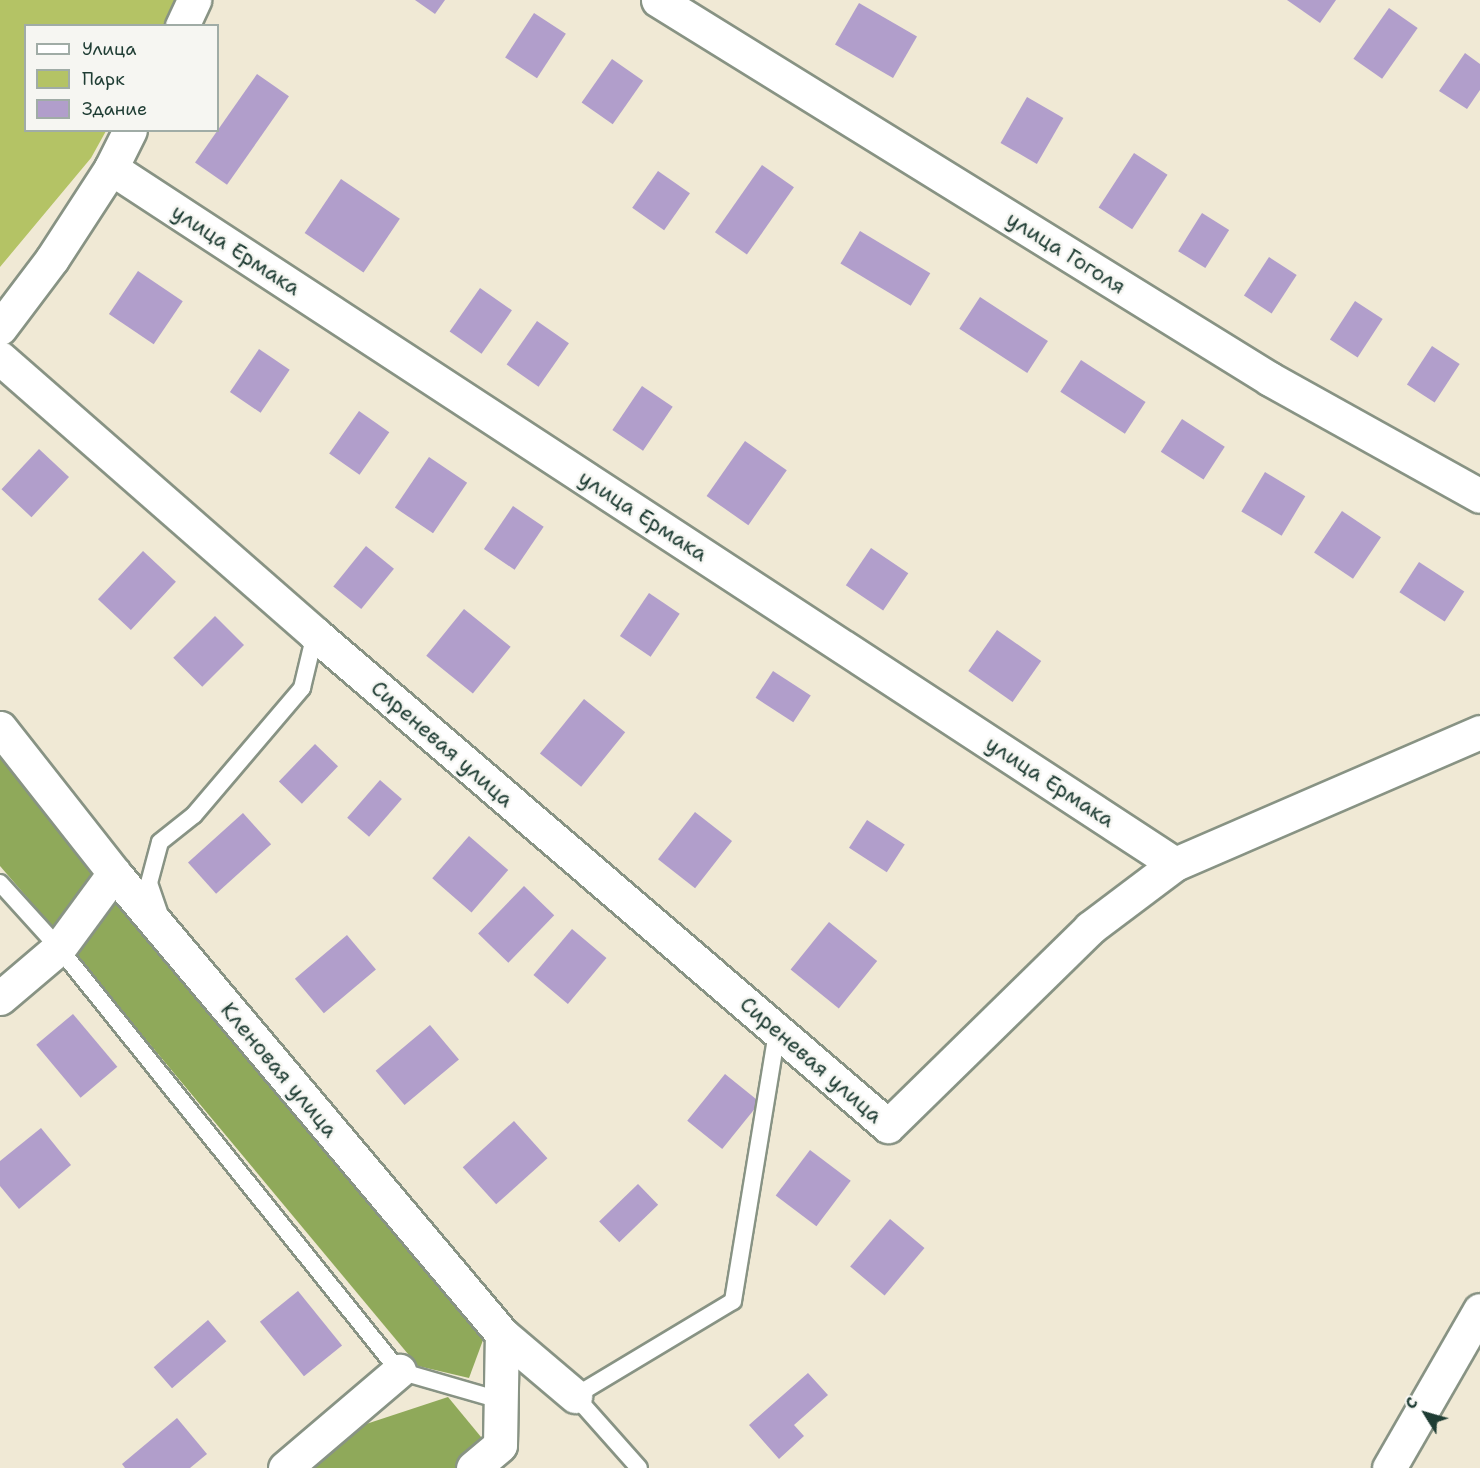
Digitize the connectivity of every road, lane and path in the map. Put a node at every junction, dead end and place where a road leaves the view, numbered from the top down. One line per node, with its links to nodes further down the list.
1 (194, 0): 3 (street)
2 (658, 0): 8 (street, улица Гоголя)
3 (183, 24)
4 (129, 132): 5 (street)
5 (111, 168): 6 (street); 12 (street, улица Ермака)
6 (0, 328)
7 (0, 358): 9 (street, Сиреневая улица)
8 (1480, 496)
9 (315, 634): 15 (lane); 18 (street, Сиреневая улица)
10 (0, 728): 13 (street, Кленовая улица)
11 (1480, 732): 12 (street)
12 (1175, 864): 18 (street, Сиреневая улица)
13 (114, 873): 15 (street, Кленовая улица); 16 (street)
14 (0, 883): 16 (lane)
15 (167, 936): 20 (street, Кленовая улица)
16 (59, 948): 17 (street); 21 (lane)
17 (0, 998)
18 (777, 1031): 22 (lane)
19 (1480, 1310): 27 (street)
20 (502, 1334): 22 (street, Кленовая улица); 23 (street)
21 (399, 1371): 23 (lane); 24 (street)
22 (575, 1396): 26 (lane)
23 (503, 1401): 25 (street)
24 (285, 1468)
25 (473, 1468)
26 (639, 1468)
27 (1389, 1468)

